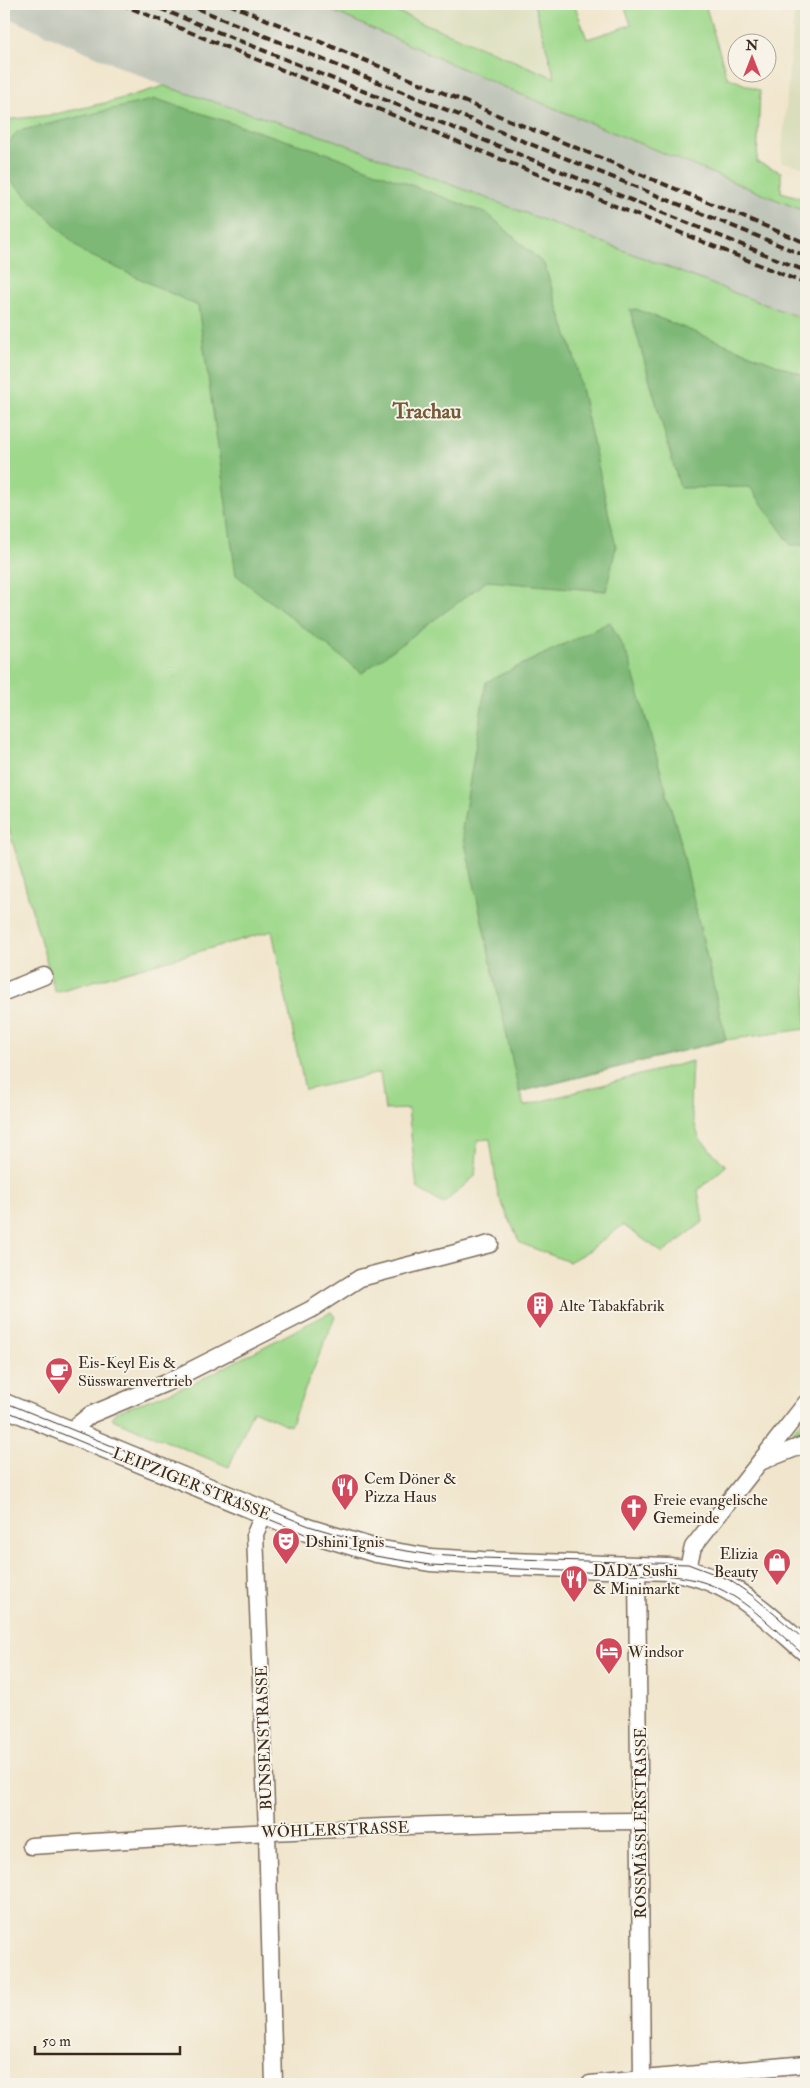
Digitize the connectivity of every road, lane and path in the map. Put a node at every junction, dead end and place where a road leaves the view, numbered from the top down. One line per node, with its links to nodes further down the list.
1 (44, 976): 2 (street)
2 (4, 992)
3 (490, 1244): 6 (street)
4 (806, 1403): 8 (street)
5 (4, 1405): 6 (main road, LEIPZIGER STRASSE)
6 (69, 1432): 9 (main road, LEIPZIGER STRASSE)
7 (806, 1444): 8 (street)
8 (758, 1463): 11 (street)
9 (264, 1513): 10 (main road, LEIPZIGER STRASSE); 14 (street, BUNSENSTRASSE)
10 (637, 1567): 11 (main road, LEIPZIGER STRASSE); 13 (street, ROSSMÄSSLERSTRASSE)
11 (687, 1571): 12 (main road, LEIPZIGER STRASSE)
12 (806, 1650)
13 (640, 1821): 14 (street, WÖHLERSTRASSE); 17 (street, ROSSMÄSSLERSTRASSE)
14 (267, 1831): 15 (street, WÖHLERSTRASSE); 18 (street, BUNSENSTRASSE)
15 (31, 1846)
16 (806, 2064): 17 (street)
17 (642, 2079): 19 (street)
18 (274, 2084)
19 (590, 2084)

